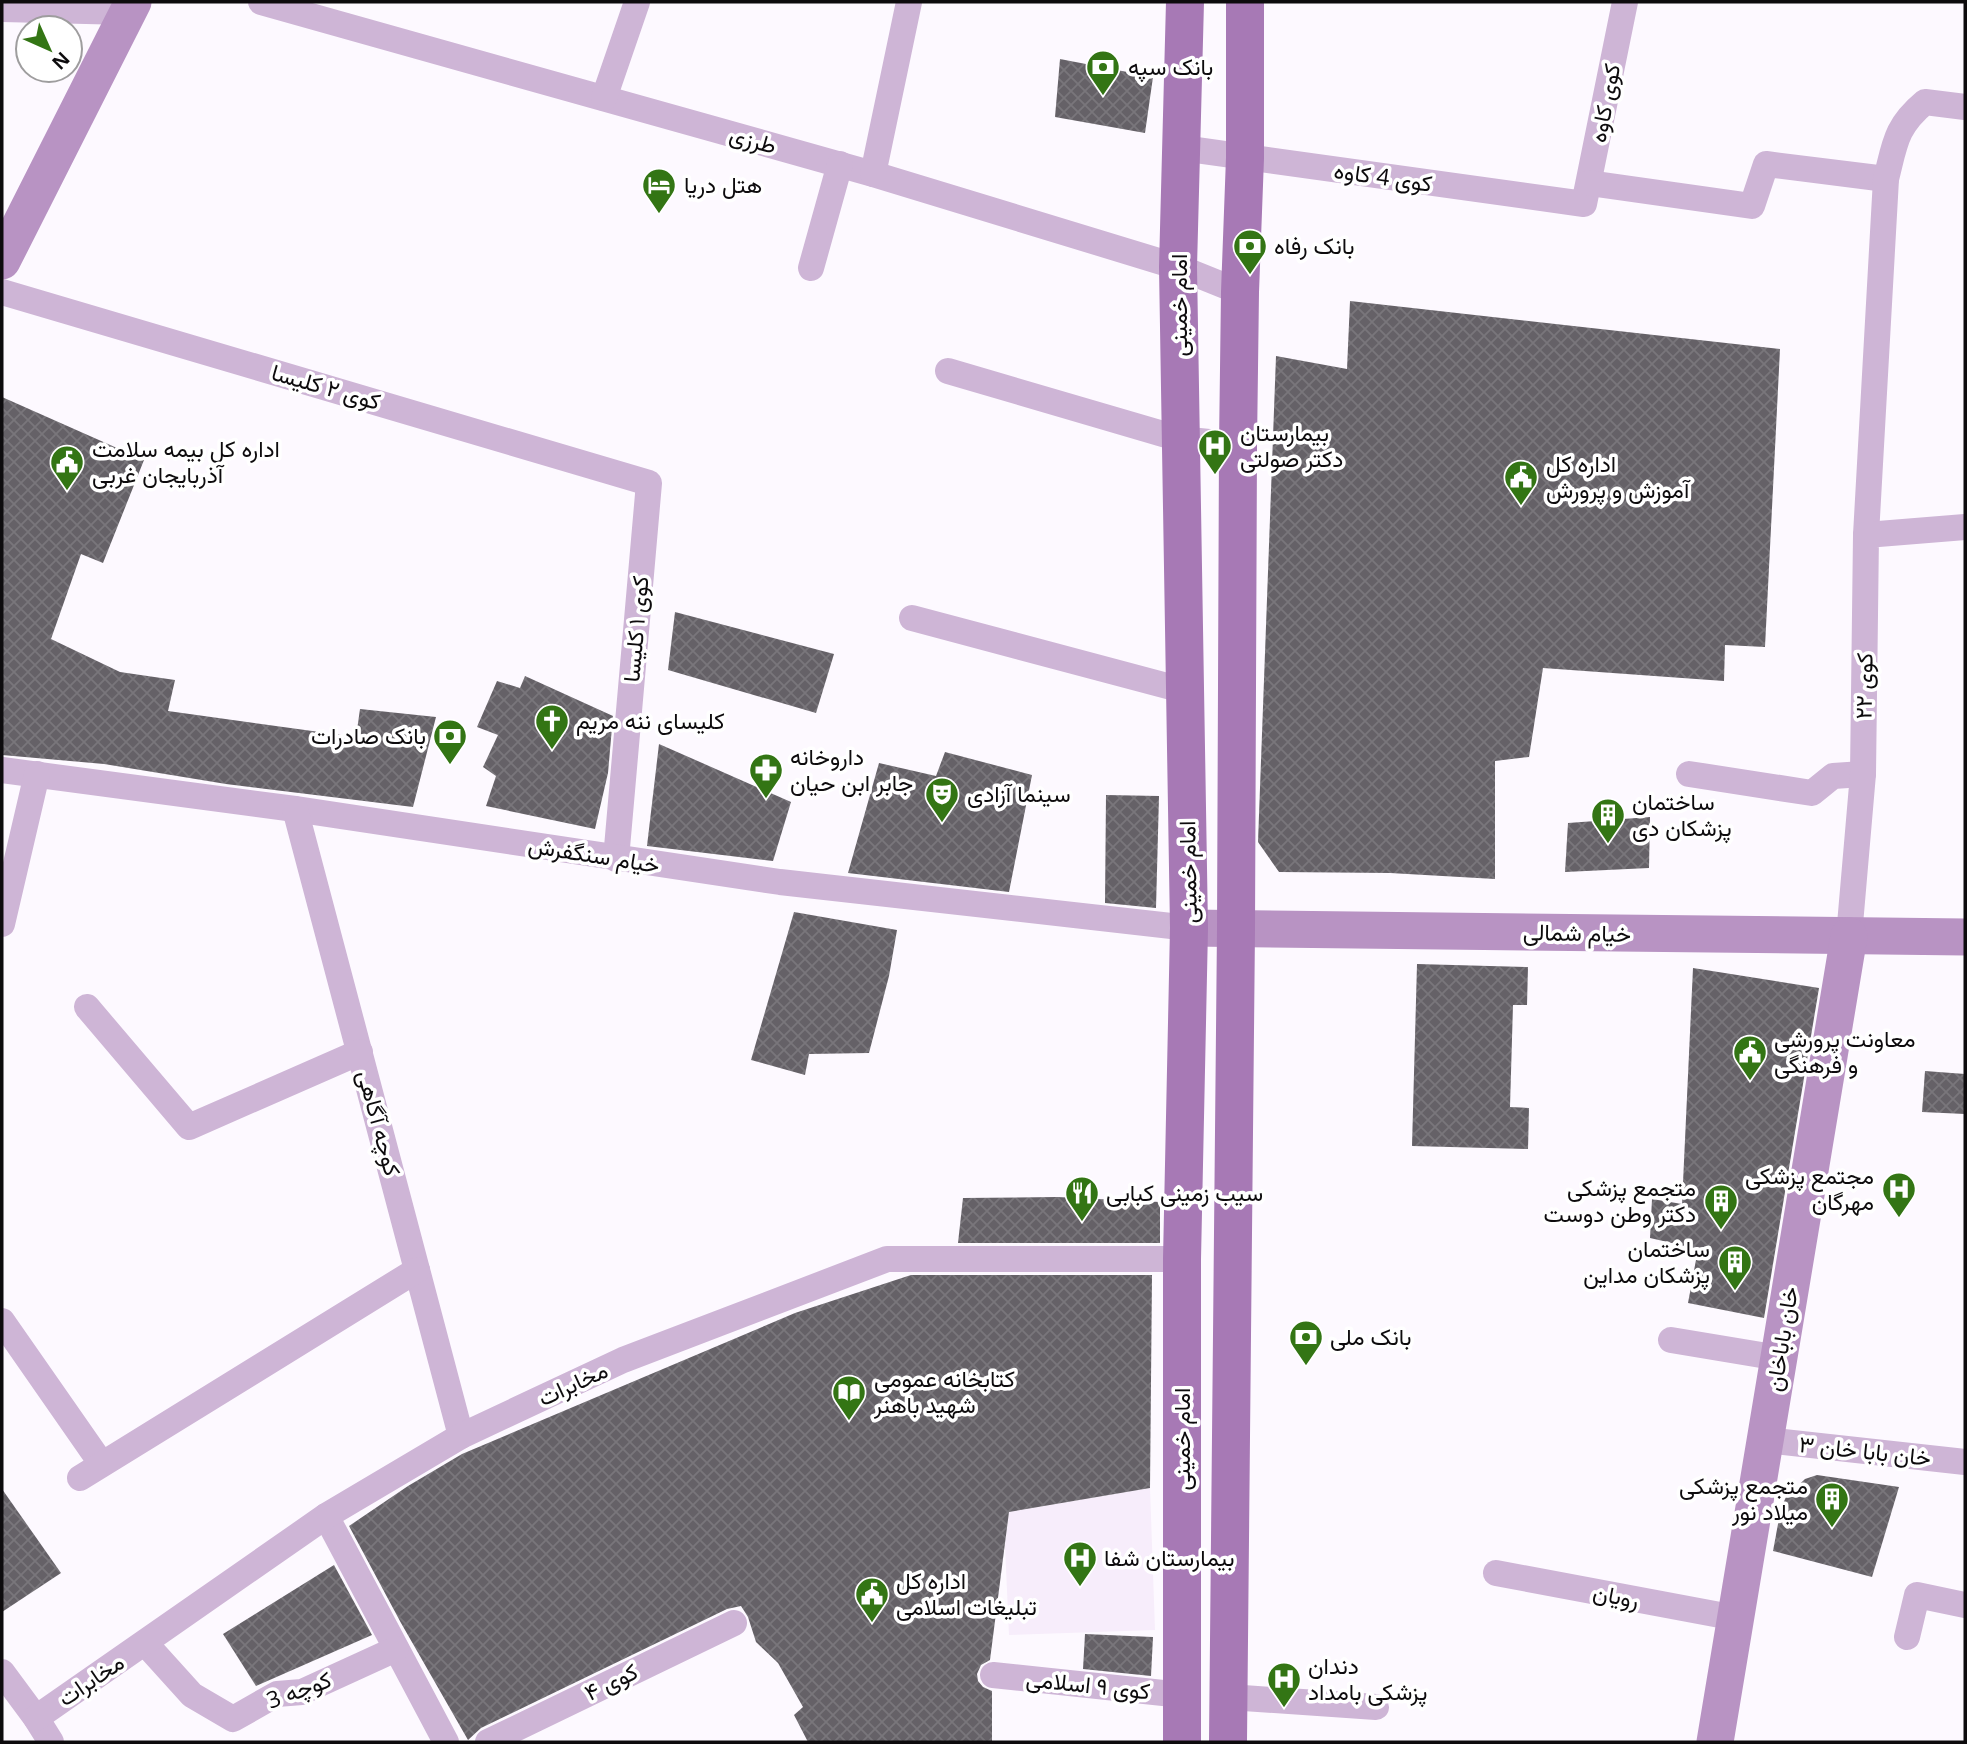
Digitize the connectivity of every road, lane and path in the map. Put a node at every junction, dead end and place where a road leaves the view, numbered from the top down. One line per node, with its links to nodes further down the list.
1 (261, 2): 9 (street, طرزی)
2 (637, 2): 9 (street)
3 (909, 2): 14 (street)
4 (1185, 2): 11 (main road, امام خمینی)
5 (1245, 2): 12 (main road, امام خمینی)
6 (1625, 2): 16 (street, کوی کاوه)
7 (131, 7): 8 (street); 17 (street)
8 (2, 9)
9 (604, 98): 13 (street, طرزی)
10 (1965, 107): 15 (street, کوی ۲۲)
11 (1182, 148): 12 (street, کوی 4 کاوه); 18 (main road, امام خمینی)
12 (1245, 158): 16 (street, کوی 4 کاوه); 21 (main road, امام خمینی)
13 (840, 164): 14 (street, طرزی); 19 (street)
14 (873, 174): 18 (street, طرزی)
15 (1886, 179): 16 (street, کوی 4 کاوه); 27 (street, کوی ۲۲)
16 (1587, 194)
17 (2, 261)
18 (1178, 267): 21 (street, طرزی); 23 (main road, امام خمینی)
19 (811, 268)
20 (2, 292): 25 (street, کوی ۲ کلیسا)
21 (1240, 292): 24 (main road, امام خمینی)
22 (948, 371): 23 (street)
23 (1180, 439): 24 (street); 29 (main road, امام خمینی)
24 (1238, 445): 38 (main road, امام خمینی)
25 (649, 483): 35 (street, کوی ۱ کلیسا)
26 (1965, 527): 27 (street)
27 (1866, 535): 33 (street, کوی ۲۲)
28 (912, 618): 29 (street)
29 (1186, 691): 37 (main road, امام خمینی)
30 (2, 770): 31 (street, خیام سنگفرش)
31 (37, 774): 34 (street, خیام سنگفرش); 36 (street)
32 (1689, 774): 33 (street)
33 (1863, 774): 39 (street, کوی ۲۲)
34 (295, 809): 35 (street, خیام سنگفرش); 42 (street, کوچه آگاهی)
35 (616, 859): 37 (street, خیام سنگفرش)
36 (2, 925)
37 (1189, 928): 38 (street, خیام شمالی); 43 (main road, امام خمینی)
38 (1236, 929): 39 (street, خیام شمالی); 62 (main road, امام خمینی)
39 (1849, 936): 40 (street, خیام شمالی); 47 (street, خان باباخان)
40 (1965, 937)
41 (87, 1007): 42 (street)
42 (360, 1052): 44 (street, کوچه آگاهی)
43 (1182, 1259): 48 (street, مخابرات); 61 (main road, امام خمینی)
44 (417, 1270): 45 (street); 48 (street, کوچه آگاهی)
45 (2, 1321)
46 (1671, 1340): 47 (street)
47 (1779, 1358): 49 (street, خان باباخان)
48 (461, 1436): 51 (street, مخابرات)
49 (1765, 1440): 50 (street, خان بابا خان ۳); 54 (street, خان باباخان)
50 (1965, 1462)
51 (326, 1516): 57 (street, مخابرات); 58 (street)
52 (1496, 1573): 54 (street, رویان)
53 (1965, 1605): 56 (street)
54 (1736, 1618): 70 (street, خان باباخان)
55 (734, 1623): 67 (street, کوی ۴)
56 (1907, 1637)
57 (145, 1643): 58 (street, کوچه 3); 64 (street, مخابرات)
58 (396, 1649): 66 (street)
59 (2, 1672): 64 (street)
60 (993, 1675): 61 (street, کوی ۹ اسلامی)
61 (1182, 1695): 68 (main road, امام خمینی)
62 (1229, 1697): 63 (street); 69 (main road, امام خمینی)
63 (1376, 1707)
64 (36, 1718): 65 (street)
65 (51, 1742)
66 (446, 1742)
67 (488, 1742)
68 (1182, 1742)
69 (1228, 1742)
70 (1715, 1742)

